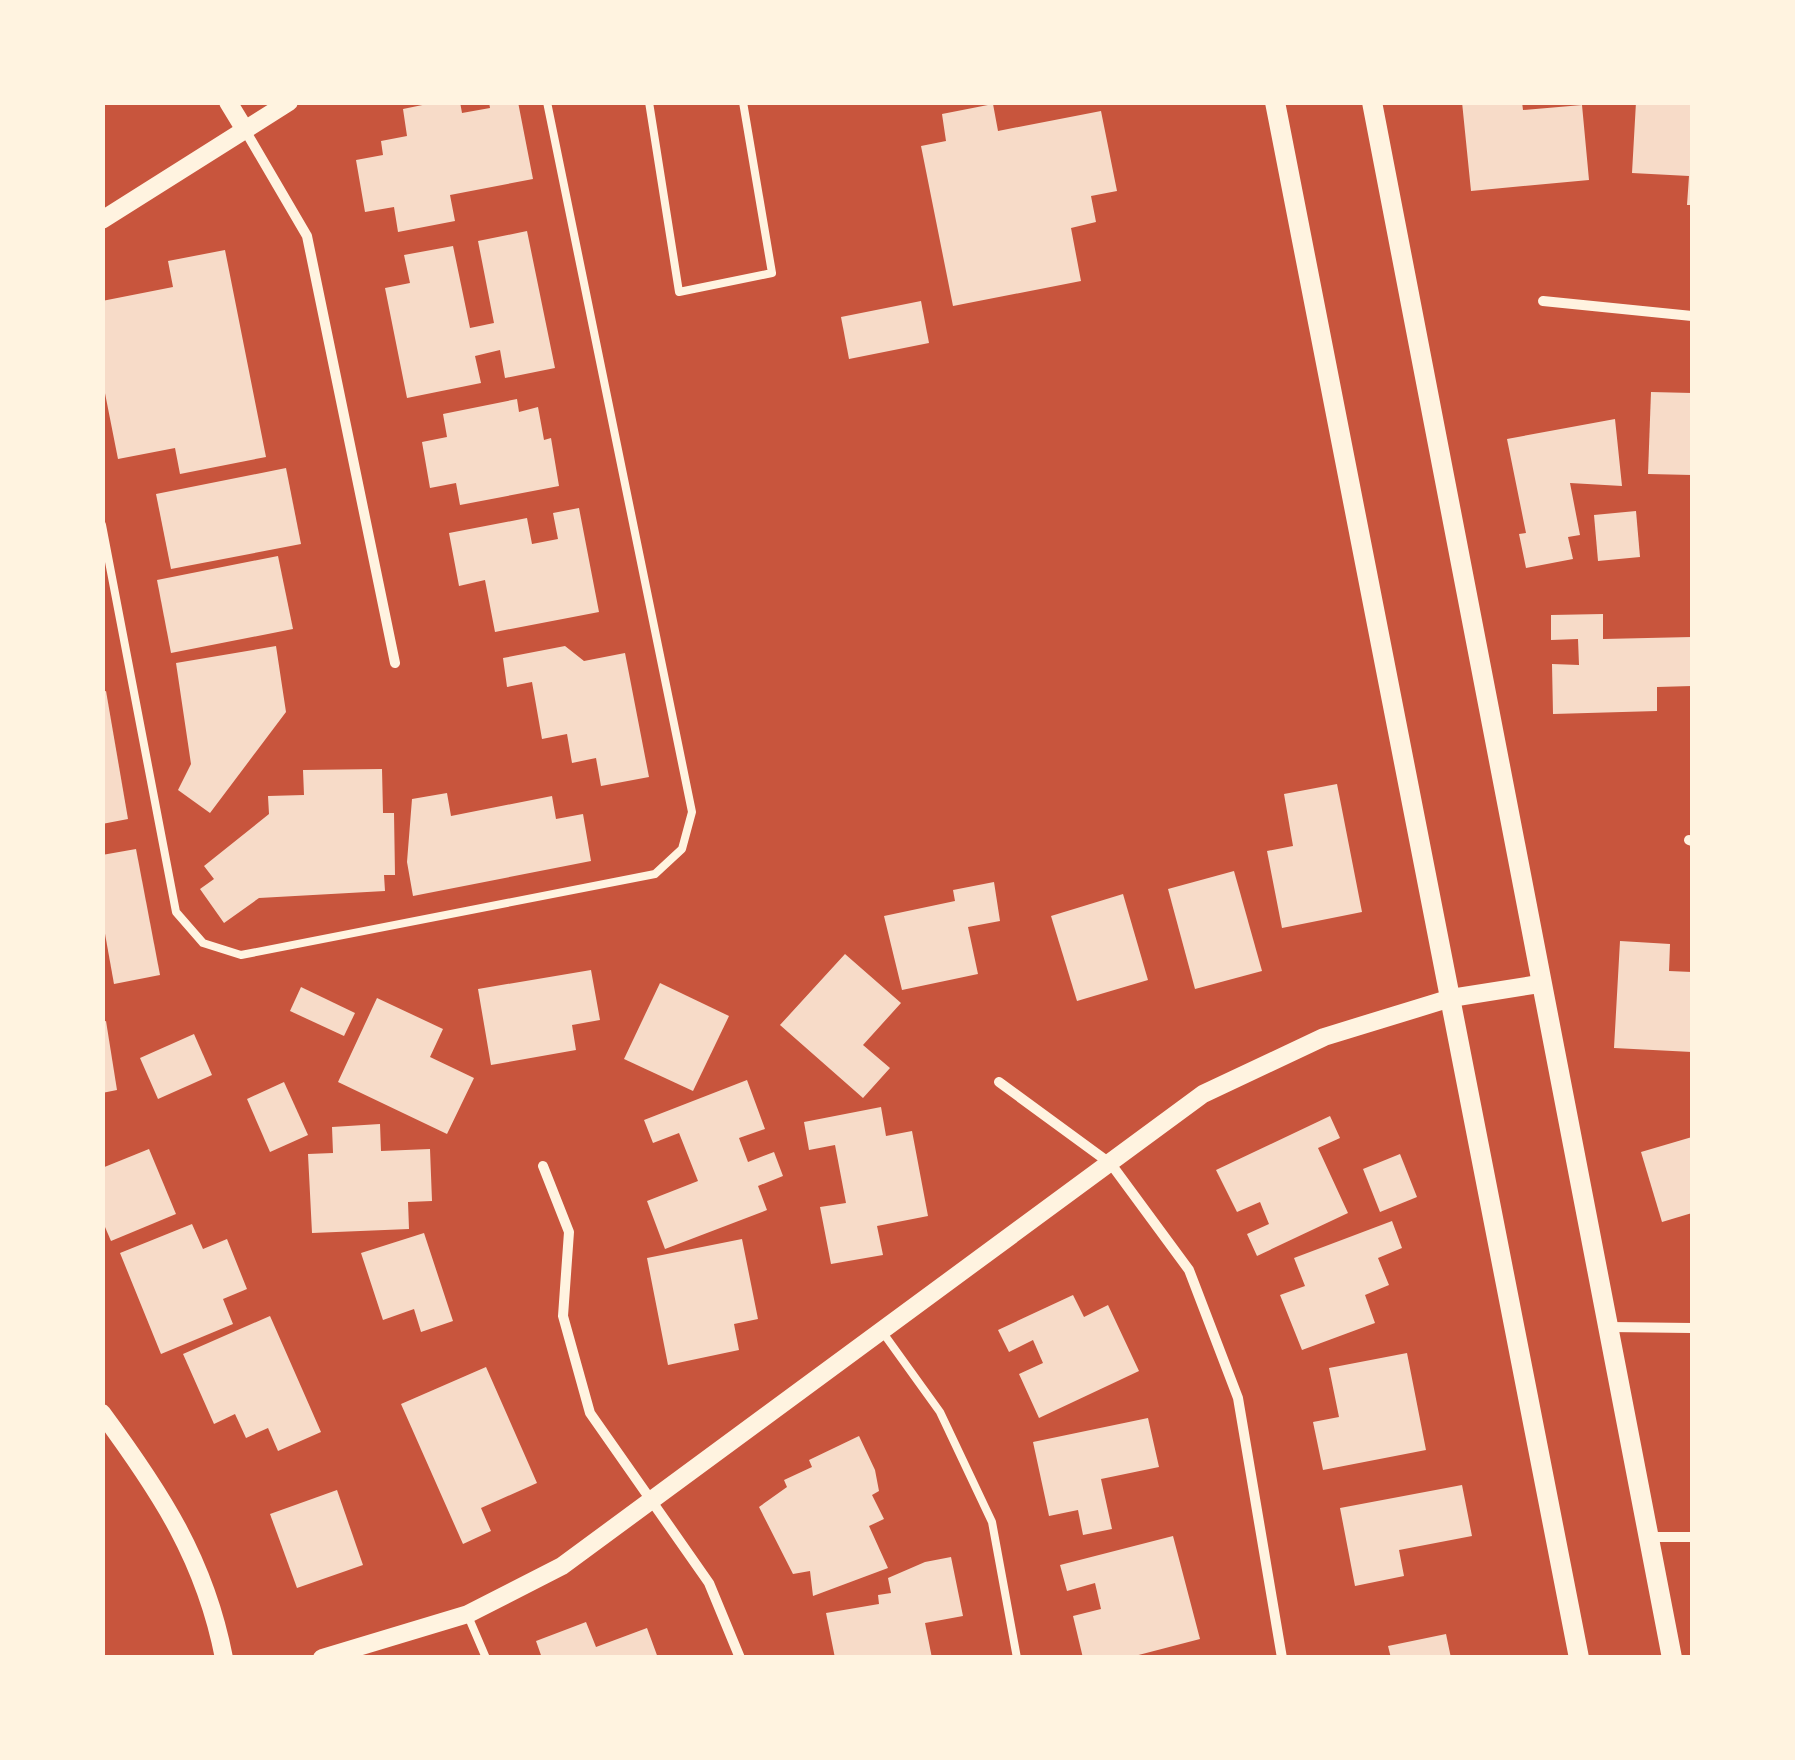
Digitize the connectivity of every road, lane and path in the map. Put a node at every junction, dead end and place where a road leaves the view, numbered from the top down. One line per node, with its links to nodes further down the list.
1 (228, 102): 8 (street)
2 (288, 102): 8 (street)
3 (547, 102): 12 (lane)
4 (648, 102): 5 (lane)
5 (743, 102)
6 (1275, 102): 15 (main road)
7 (1372, 102): 14 (main road)
8 (245, 130): 9 (street); 13 (street)
9 (102, 220)
10 (1543, 301): 11 (street)
11 (1692, 316)
12 (102, 525)
13 (395, 663)
14 (1539, 984): 15 (street); 19 (main road)
15 (1451, 998): 17 (street); 33 (main road)
16 (998, 1082): 17 (street)
17 (1111, 1164): 21 (street); 32 (street)
18 (543, 1166): 23 (street)
19 (1609, 1327): 20 (street); 24 (main road)
20 (1692, 1328)
21 (881, 1330): 23 (street); 31 (lane)
22 (102, 1414): 27 (street)
23 (652, 1501): 26 (street); 30 (street)
24 (1649, 1537): 25 (street); 34 (main road)
25 (1692, 1538)
26 (468, 1614): 28 (street); 29 (lane)
27 (224, 1658)
28 (322, 1658)
29 (486, 1658)
30 (740, 1658)
31 (1018, 1658)
32 (1282, 1658)
33 (1578, 1658)
34 (1672, 1658)

